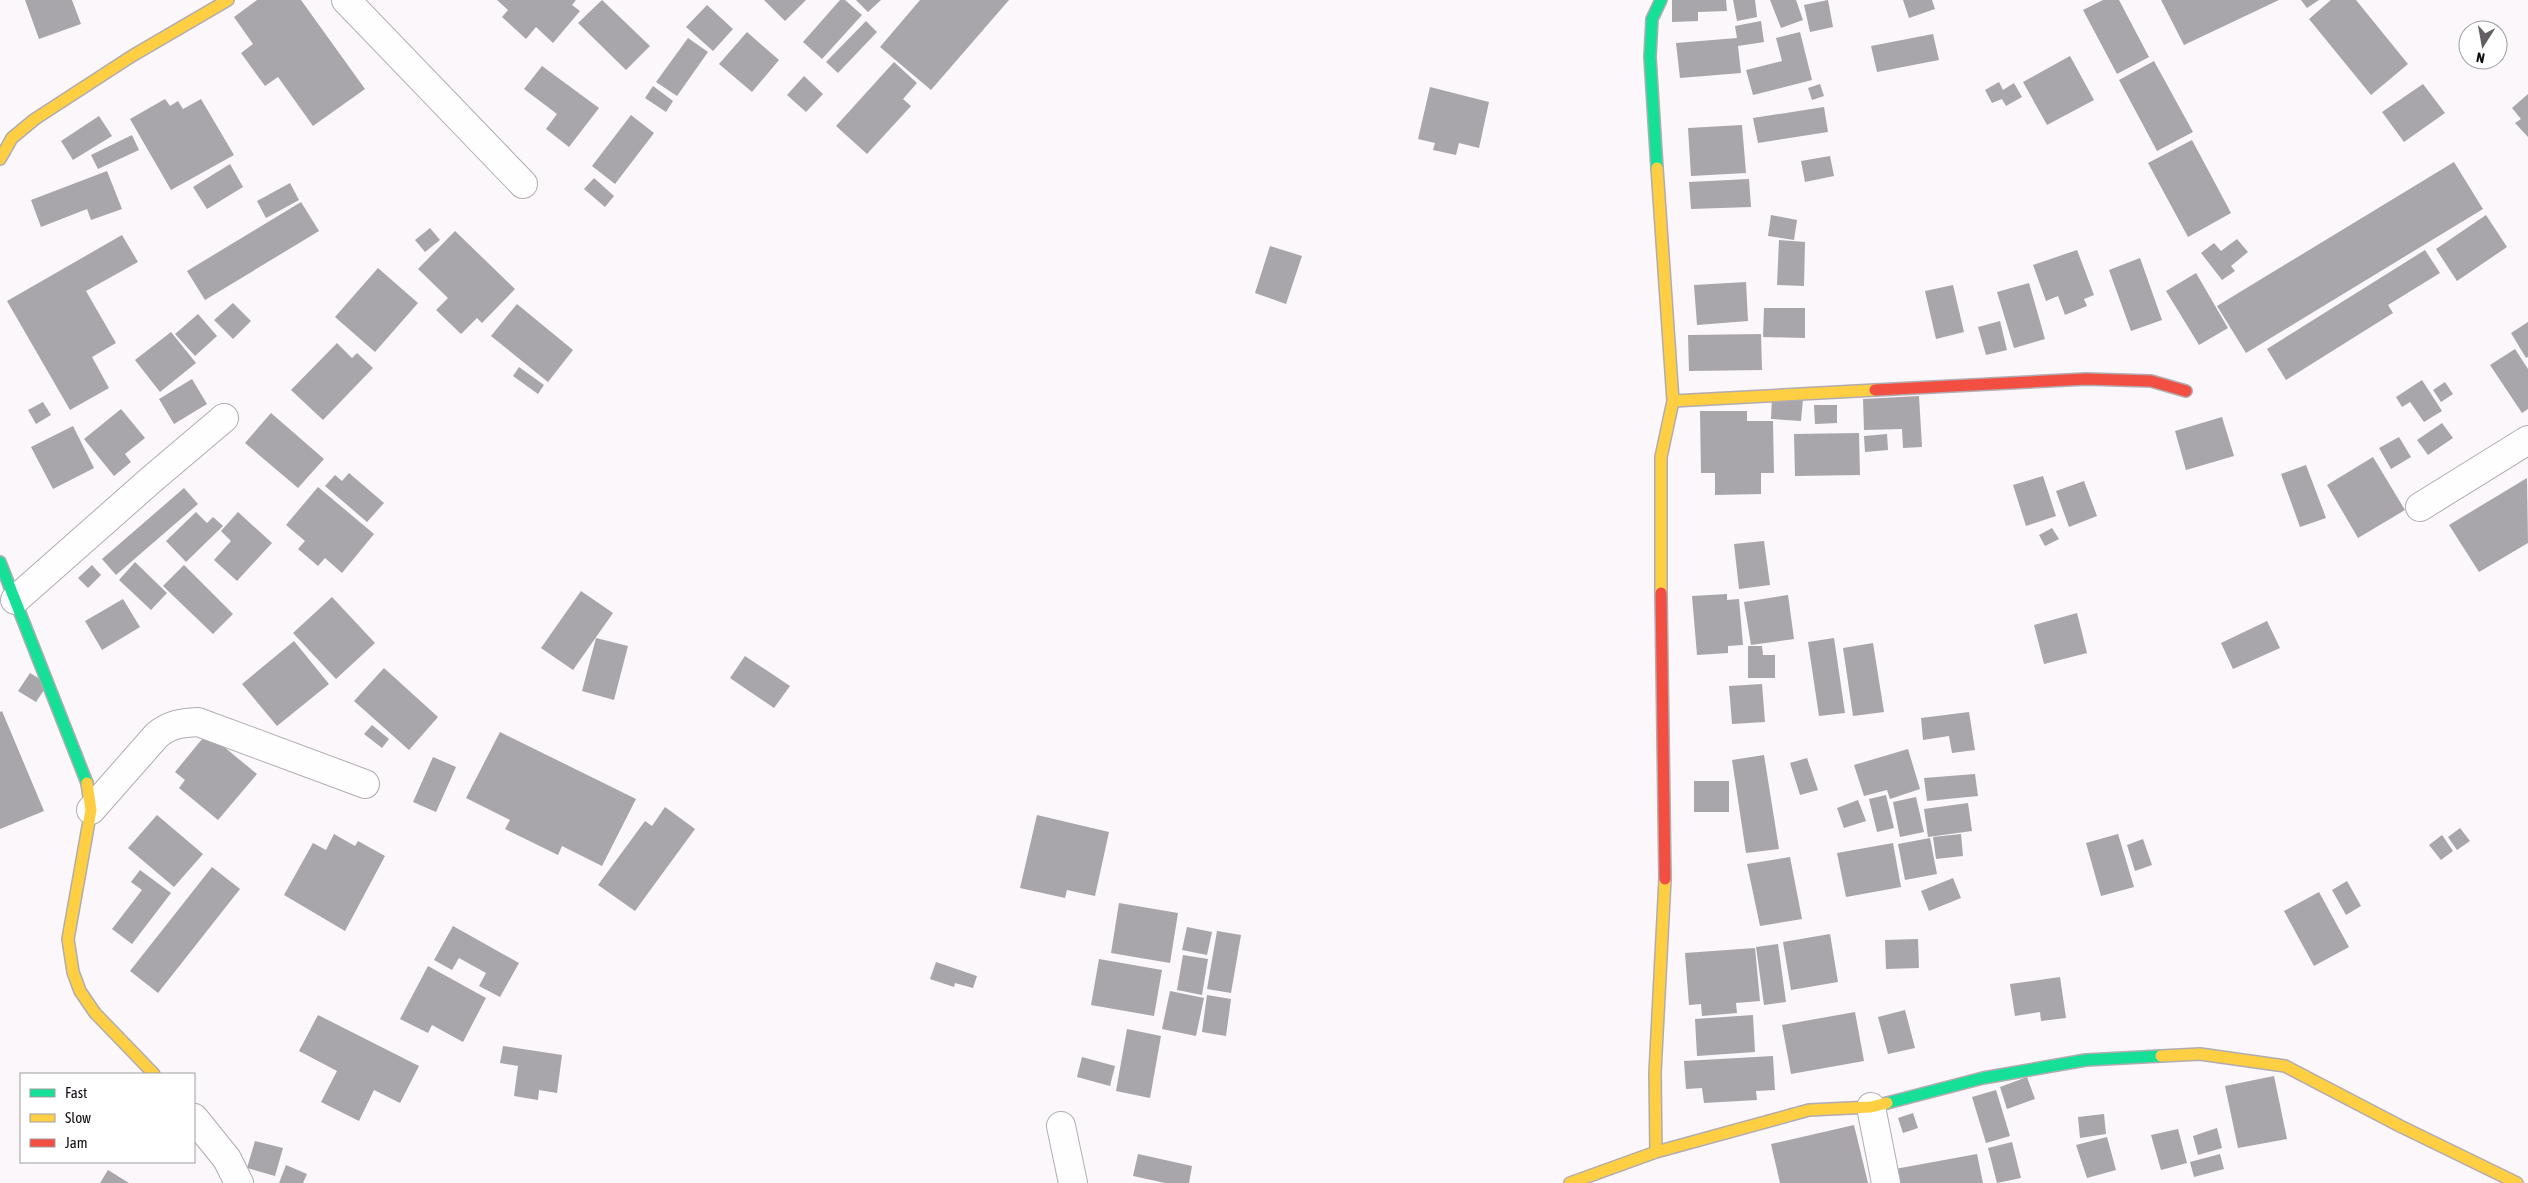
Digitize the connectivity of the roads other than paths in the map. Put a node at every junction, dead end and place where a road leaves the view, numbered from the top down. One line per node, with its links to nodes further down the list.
1 (228, 0): 4 (street)
2 (346, 0): 5 (street)
3 (1661, 0): 7 (street)
4 (0, 159)
5 (523, 184)
6 (2186, 390): 7 (street)
7 (1674, 401): 19 (street)
8 (224, 418): 12 (street)
9 (2528, 440): 10 (street)
10 (2420, 507)
11 (0, 562): 12 (street)
12 (15, 600): 14 (street)
13 (365, 784): 14 (street)
14 (91, 810): 15 (street)
15 (153, 1073)
16 (1871, 1107): 19 (street); 23 (street); 24 (street)
17 (195, 1119): 20 (street)
18 (1061, 1126): 21 (street)
19 (1656, 1152): 22 (street)
20 (239, 1183)
21 (1073, 1183)
22 (1570, 1183)
23 (1886, 1183)
24 (2517, 1183)

